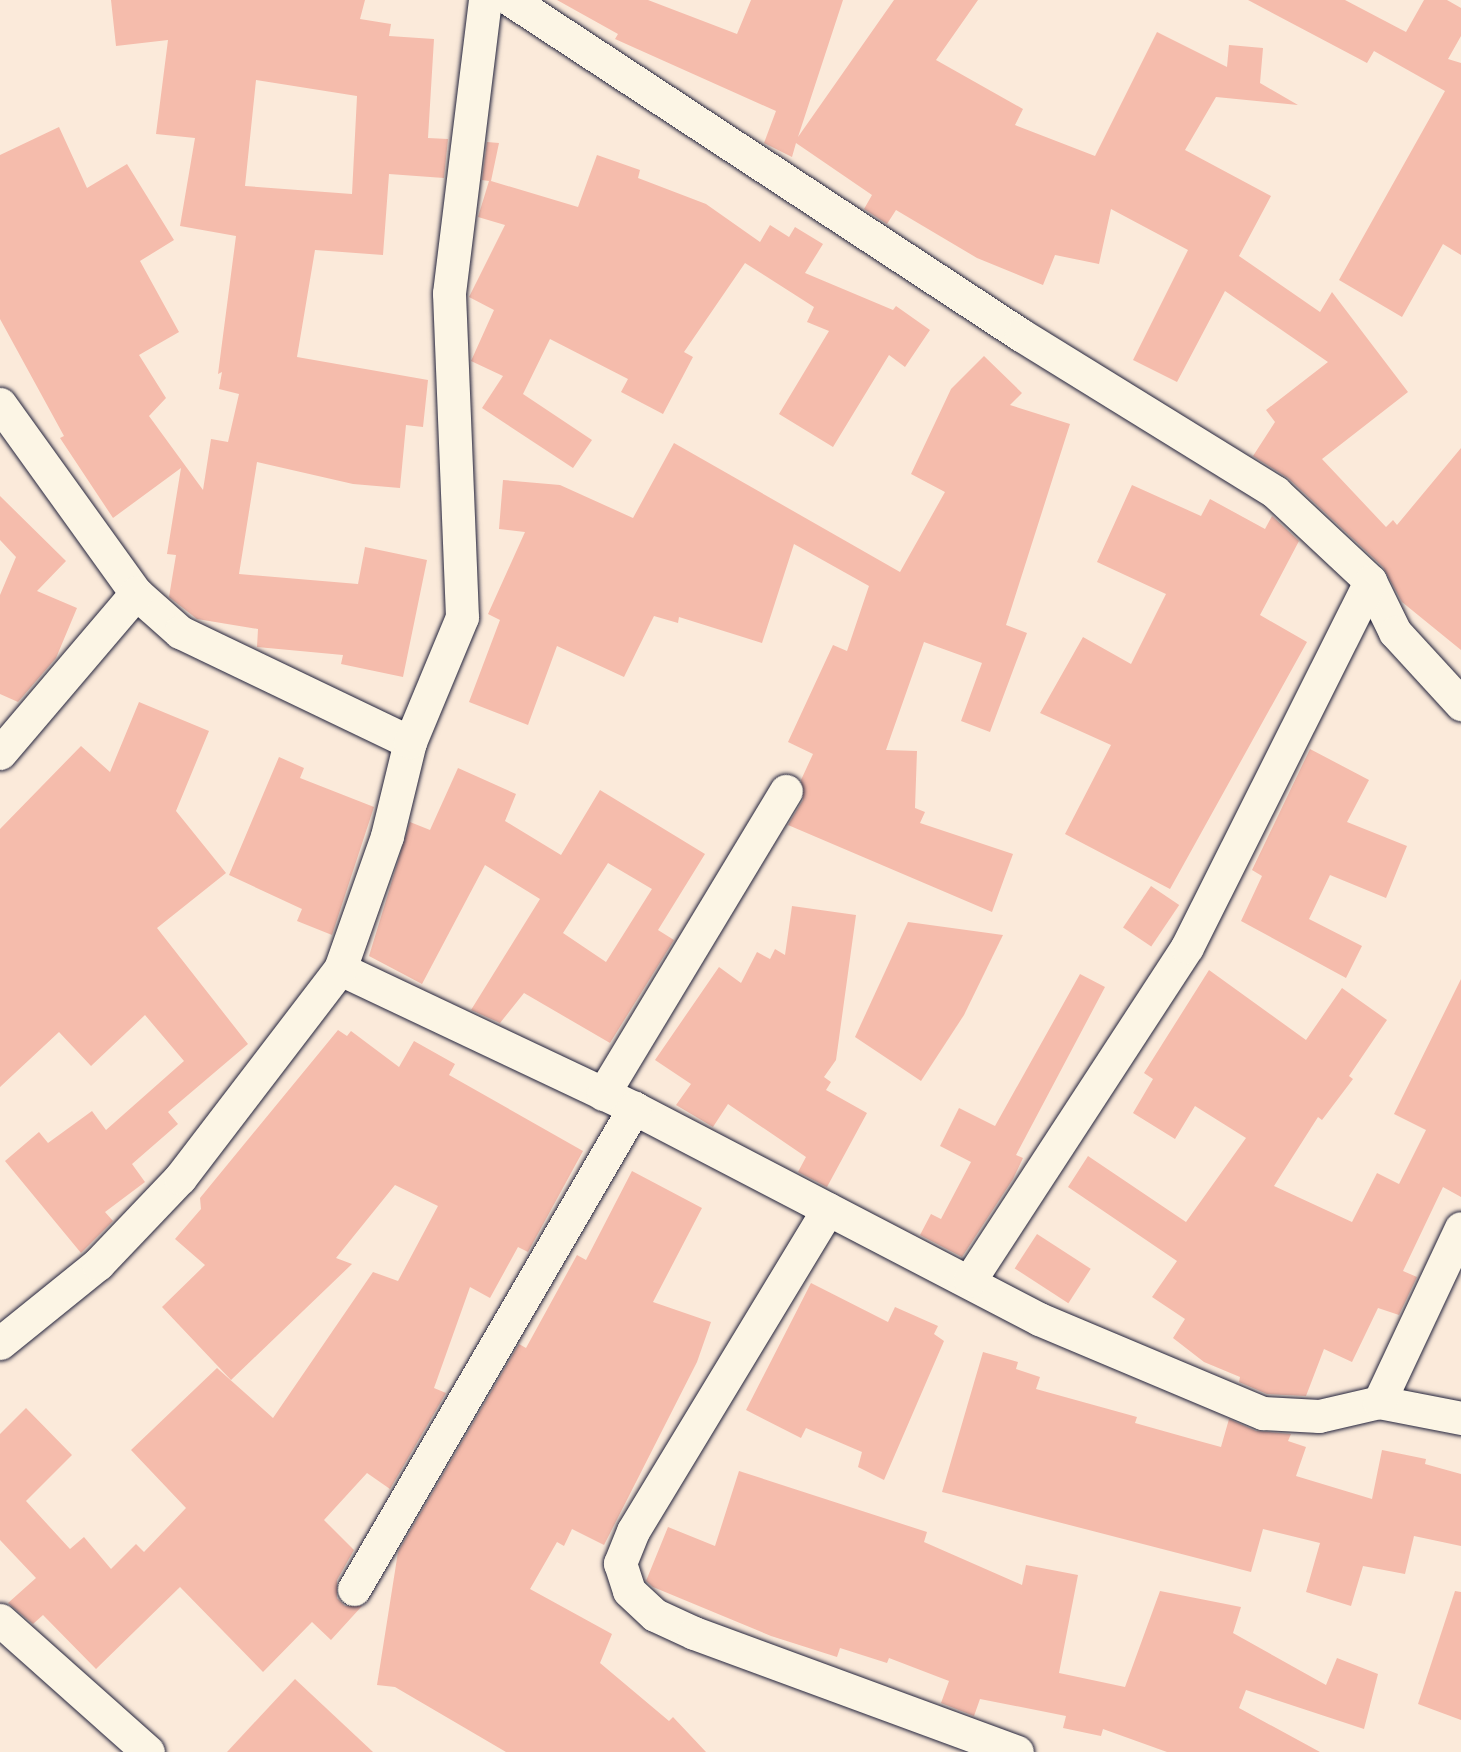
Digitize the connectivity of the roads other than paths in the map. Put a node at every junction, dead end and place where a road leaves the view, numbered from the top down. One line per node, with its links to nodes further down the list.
1 (485, 0): 7 (street)
2 (511, 0): 4 (street)
3 (0, 404): 5 (street)
4 (1370, 581): 6 (street); 15 (street)
5 (136, 593): 7 (street); 8 (street)
6 (1461, 704)
7 (410, 742): 10 (street)
8 (0, 753)
9 (786, 791): 11 (street)
10 (340, 969): 11 (street); 16 (street)
11 (603, 1094): 12 (street)
12 (634, 1108): 13 (street); 19 (street)
13 (828, 1209): 15 (street); 22 (street)
14 (1461, 1228): 17 (street)
15 (970, 1280): 17 (street)
16 (0, 1343)
17 (1379, 1402): 18 (street)
18 (1461, 1418)
19 (354, 1589)
20 (0, 1620): 21 (street)
21 (148, 1752)
22 (1017, 1752)

